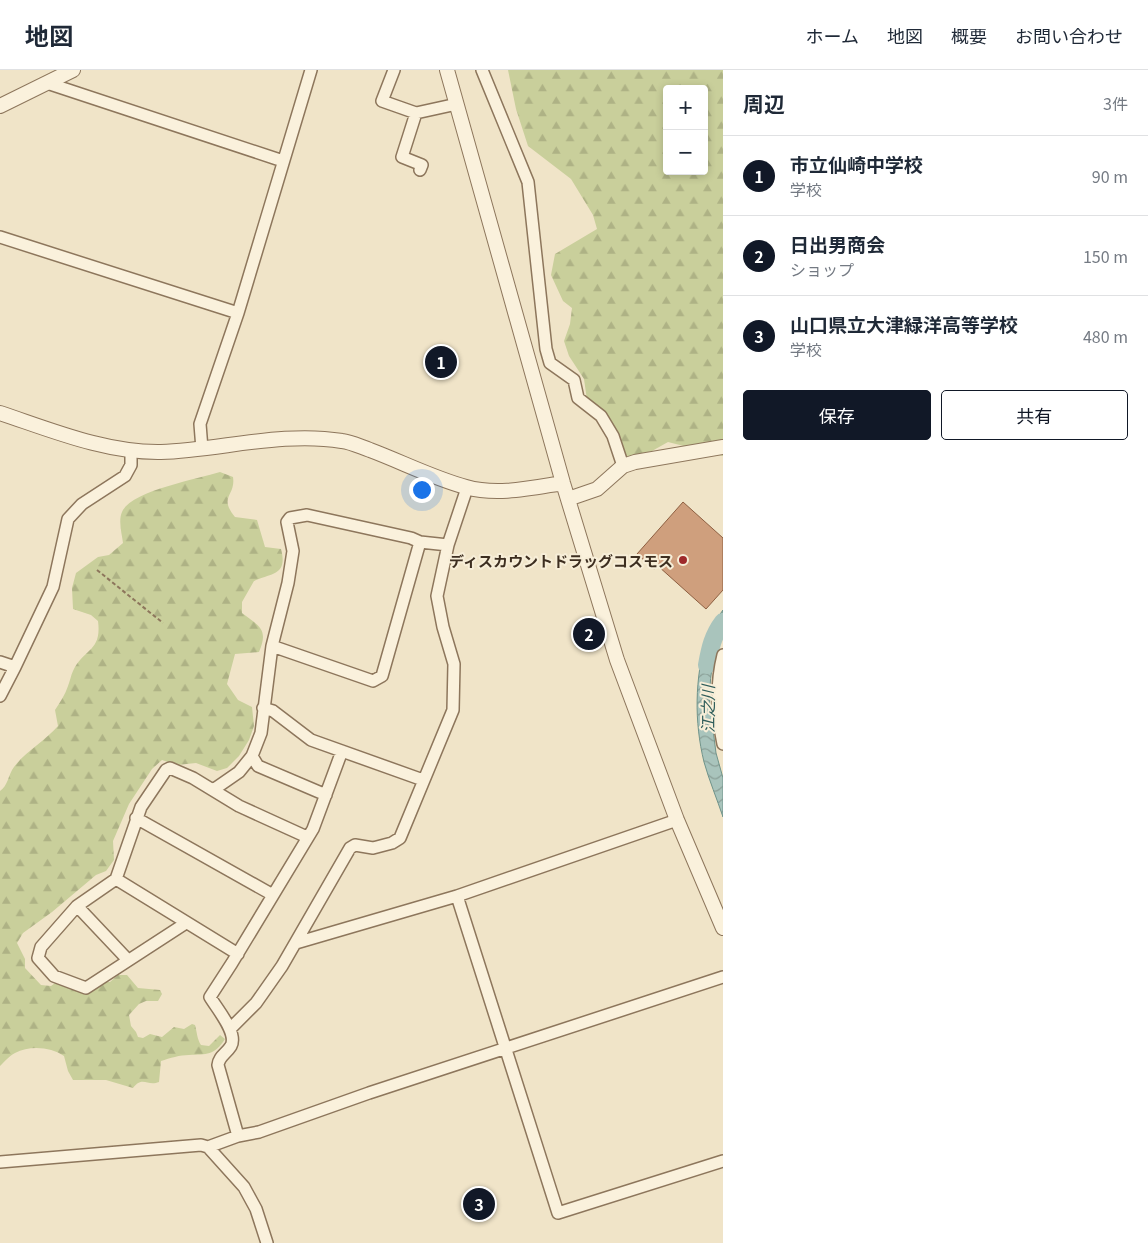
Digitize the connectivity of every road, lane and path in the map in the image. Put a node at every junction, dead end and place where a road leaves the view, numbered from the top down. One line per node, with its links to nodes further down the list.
1 (73, 70): 6 (street)
2 (311, 70): 10 (street)
3 (394, 70): 9 (street)
4 (448, 70): 7 (street)
5 (482, 70): 18 (street)
6 (46, 84): 8 (street); 10 (street)
7 (457, 104): 9 (street); 19 (street)
8 (0, 106)
9 (416, 113): 11 (street)
10 (284, 161): 13 (street)
11 (420, 170)
12 (0, 237): 13 (street)
13 (238, 313): 16 (street)
14 (0, 413): 17 (street)
15 (723, 446): 18 (street)
16 (202, 449): 17 (street); 20 (street)
17 (131, 451): 29 (street)
18 (623, 466): 21 (street)
19 (563, 483): 20 (street); 21 (street)
20 (467, 488): 23 (street)
21 (568, 498): 39 (street)
22 (420, 542): 23 (street); 26 (street); 26 (street)
23 (448, 545): 35 (street)
24 (96, 570): 25 (path)
25 (163, 623)
26 (272, 646): 31 (street)
27 (723, 655): 32 (street)
28 (0, 662): 29 (street)
29 (15, 667): 30 (street)
30 (0, 696)
31 (263, 708): 33 (street); 34 (street)
32 (723, 744)
33 (342, 751): 35 (street); 37 (street)
34 (252, 756): 36 (street); 37 (street)
35 (423, 780): 47 (street)
36 (213, 790): 38 (street); 40 (street)
37 (326, 795): 40 (street)
38 (136, 818): 41 (street); 42 (street)
39 (677, 820): 43 (street); 46 (street)
40 (307, 837): 42 (street)
41 (116, 879): 44 (street); 45 (street)
42 (273, 896): 48 (street)
43 (457, 896): 47 (street); 52 (street)
44 (77, 906): 49 (street); 49 (street)
45 (186, 923): 48 (street); 49 (street)
46 (723, 928)
47 (296, 943): 51 (street)
48 (238, 954): 51 (street)
49 (128, 960)
50 (723, 977): 52 (street)
51 (230, 1029): 53 (street)
52 (507, 1049): 53 (street); 55 (street)
53 (238, 1136): 54 (street)
54 (208, 1146): 56 (street); 57 (street)
55 (723, 1161)
56 (0, 1162)
57 (267, 1243)

